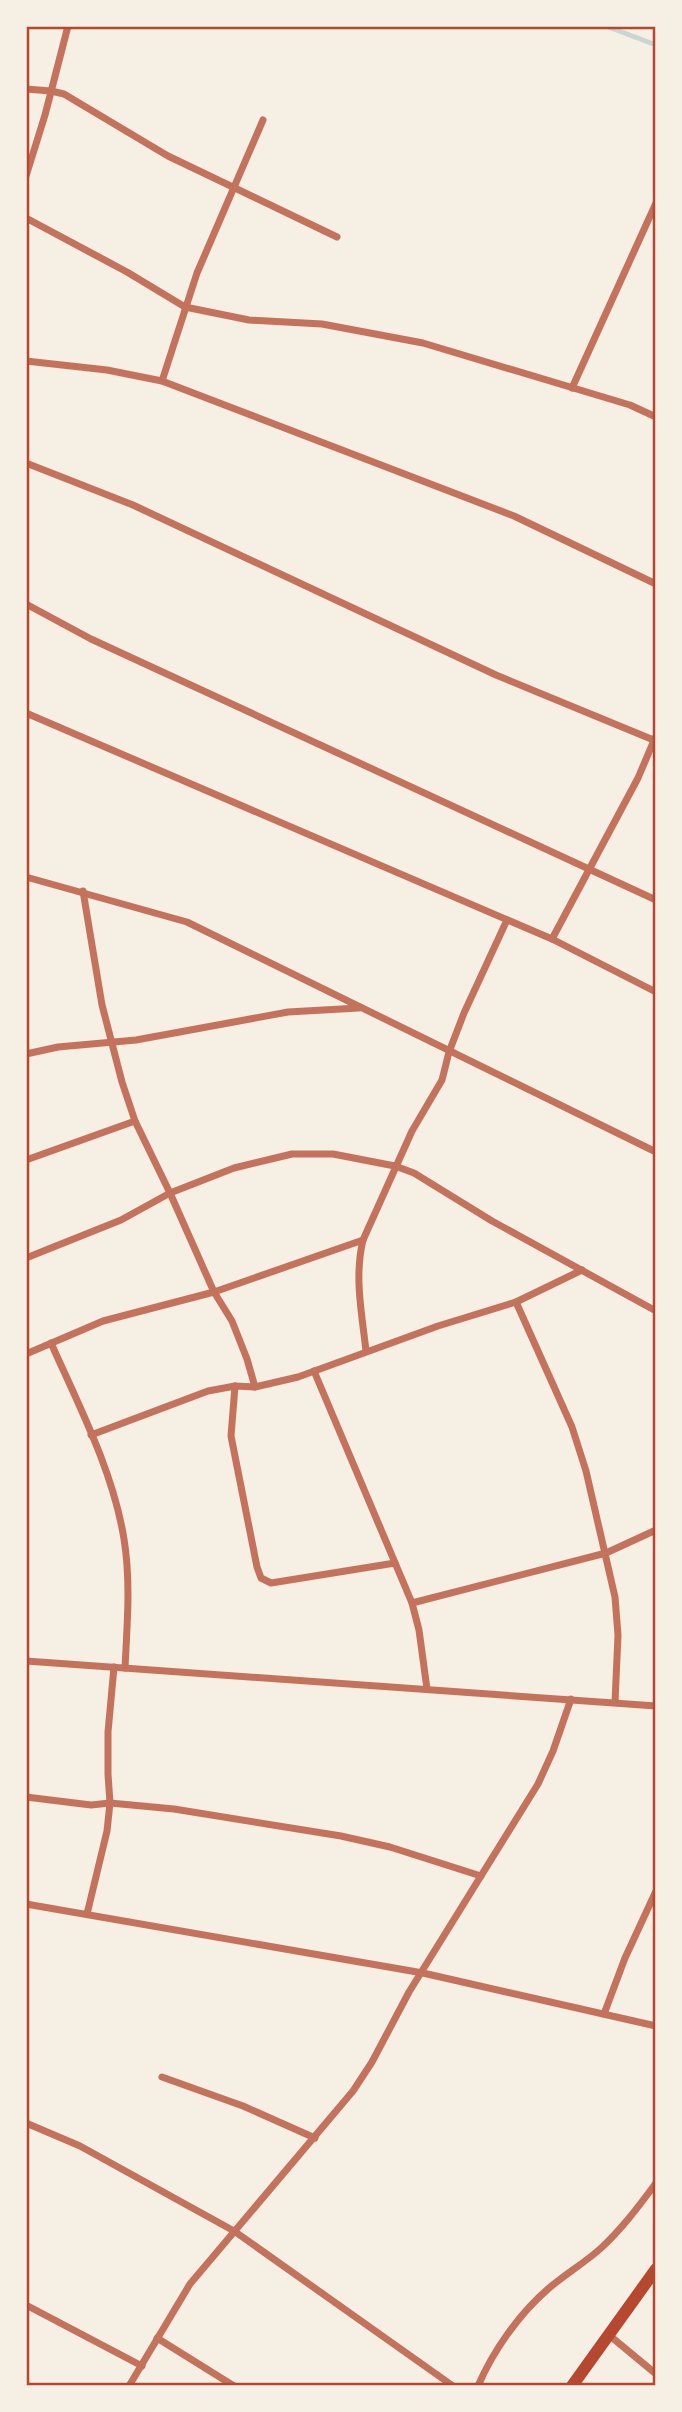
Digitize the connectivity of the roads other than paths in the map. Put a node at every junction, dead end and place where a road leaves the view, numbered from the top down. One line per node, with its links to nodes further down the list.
1 (68, 26): 3 (street)
2 (26, 89): 3 (street)
3 (51, 91): 5 (street); 6 (street)
4 (263, 120): 6 (street)
5 (26, 176)
6 (234, 188): 9 (street); 10 (street)
7 (656, 203): 13 (street)
8 (26, 218): 10 (street)
9 (337, 237)
10 (185, 307): 12 (street); 13 (street)
11 (26, 361): 12 (street)
12 (162, 381): 16 (street)
13 (572, 388): 14 (street)
14 (656, 418)
15 (26, 463): 19 (street)
16 (656, 584)
17 (26, 604): 20 (street)
18 (26, 713): 24 (street)
19 (655, 740): 20 (street)
20 (588, 869): 23 (street); 25 (street)
21 (26, 877): 22 (street)
22 (83, 891): 27 (street); 28 (street)
23 (656, 900)
24 (507, 920): 25 (street); 29 (street)
25 (552, 939): 26 (street)
26 (656, 992)
27 (360, 1008): 28 (street); 29 (street)
28 (112, 1043): 30 (street); 31 (street)
29 (449, 1052): 32 (street); 34 (street)
30 (26, 1054)
31 (135, 1121): 33 (street); 35 (street)
32 (656, 1152)
33 (26, 1160)
34 (395, 1166): 35 (street); 36 (street); 38 (street)
35 (170, 1193): 37 (street); 39 (street)
36 (363, 1240): 39 (street); 43 (street)
37 (26, 1258)
38 (582, 1270): 40 (street); 41 (street)
39 (214, 1292): 42 (street); 47 (street)
40 (516, 1302): 43 (street); 50 (street)
41 (656, 1311)
42 (51, 1343): 44 (street); 48 (street)
43 (366, 1351): 45 (street)
44 (26, 1354)
45 (314, 1371): 47 (street); 51 (street)
46 (235, 1386): 47 (street); 48 (street); 51 (street)
47 (255, 1387)
48 (92, 1435): 56 (street)
49 (656, 1530): 50 (street)
50 (606, 1553): 52 (street); 59 (street)
51 (395, 1563): 52 (street)
52 (412, 1603): 57 (street)
53 (26, 1652): 54 (street)
54 (27, 1661): 55 (street)
55 (114, 1667): 56 (street); 62 (street)
56 (125, 1668): 57 (street)
57 (427, 1689): 58 (street)
58 (571, 1699): 59 (street); 63 (street)
59 (615, 1702): 60 (street)
60 (656, 1706)
61 (26, 1797): 62 (street)
62 (110, 1803): 63 (street); 66 (street)
63 (481, 1876): 67 (street)
64 (656, 1891): 68 (street)
65 (26, 1904): 66 (street)
66 (87, 1914): 67 (street)
67 (422, 1973): 68 (street); 72 (street)
68 (604, 2014): 69 (street)
69 (656, 2026)
70 (162, 2077): 72 (street)
71 (26, 2123): 74 (street)
72 (315, 2138): 74 (street)
73 (656, 2183): 84 (street)
74 (234, 2231): 78 (street); 83 (street)
75 (656, 2269): 77 (main road)
76 (26, 2305): 79 (street)
77 (609, 2335): 80 (street); 85 (main road)
78 (157, 2337): 79 (street); 82 (street)
79 (142, 2366): 81 (street)
80 (656, 2374)
81 (129, 2386)
82 (234, 2386)
83 (453, 2386)
84 (478, 2386)
85 (572, 2386)

